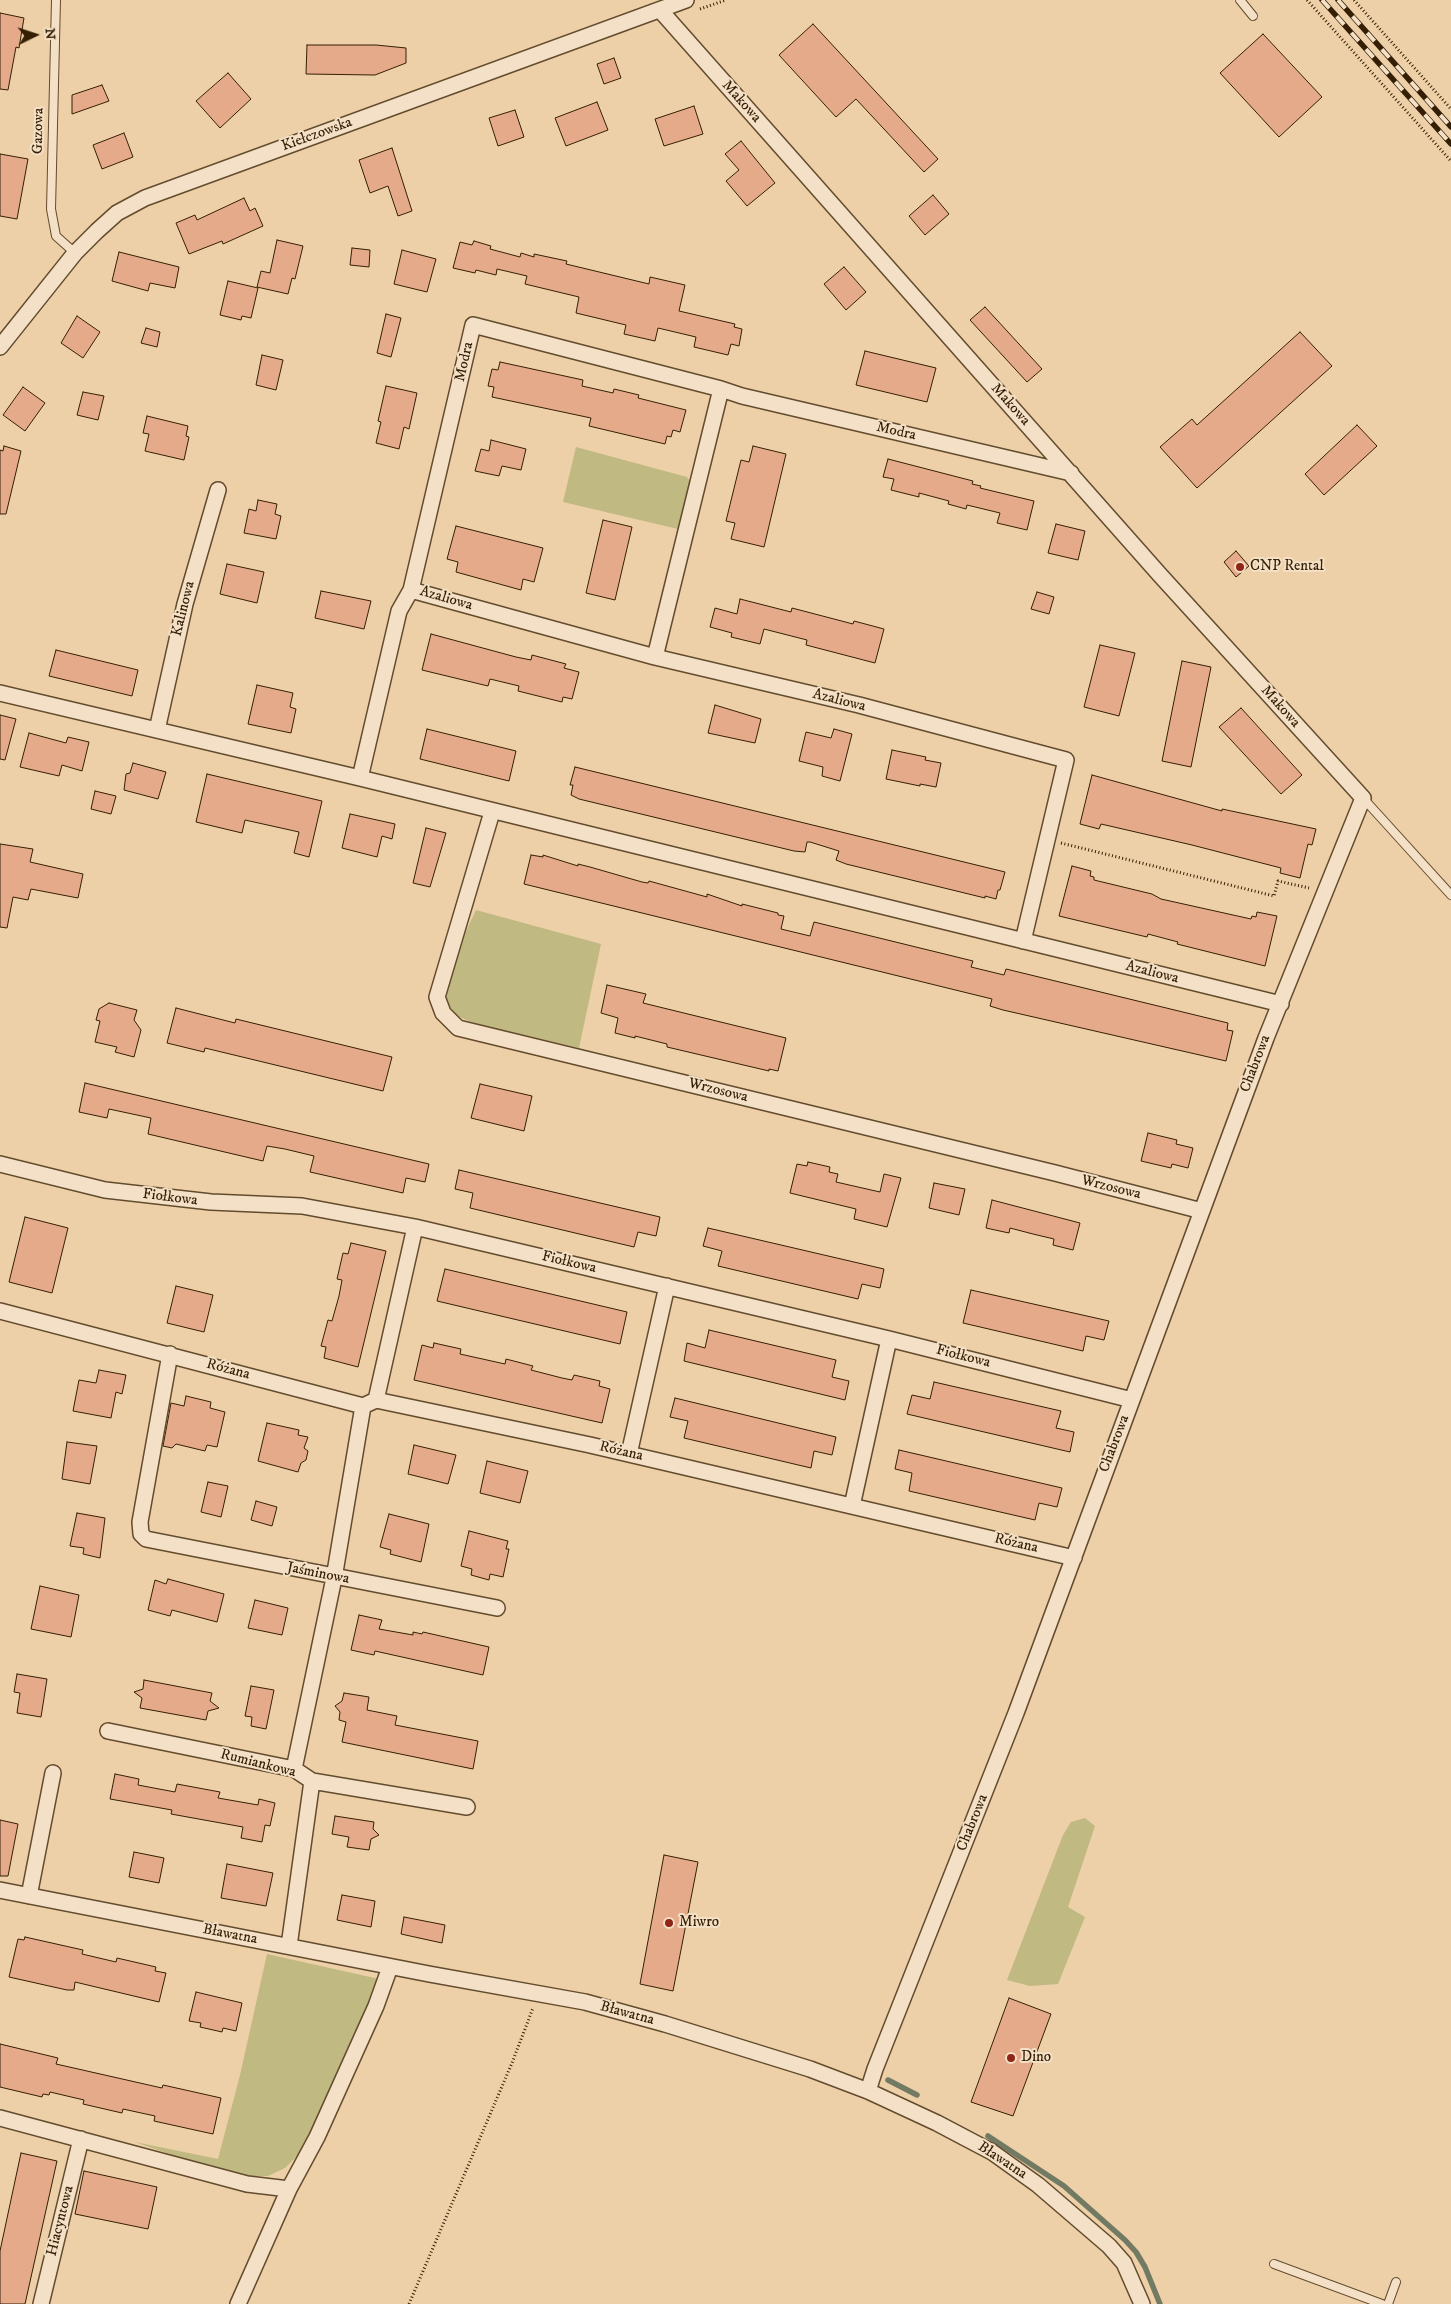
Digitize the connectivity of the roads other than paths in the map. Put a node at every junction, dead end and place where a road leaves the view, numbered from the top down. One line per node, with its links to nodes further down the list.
1 (56, 0): 6 (lane, Gazowa)
2 (686, 0): 4 (street, Kiełczowska)
3 (1240, 0): 5 (lane)
4 (664, 15): 6 (street, Kiełczowska); 9 (street, Makowa)
5 (1253, 16)
6 (75, 253): 7 (street, Kiełczowska)
7 (0, 347)
8 (721, 388): 9 (street, Modra); 11 (street, Modra); 12 (street)
9 (1071, 473): 16 (street, Makowa)
10 (218, 490): 14 (street, Kalinowa)
11 (411, 590): 12 (street, Azaliowa); 15 (street, Azaliowa)
12 (656, 658): 19 (street, Azaliowa)
13 (0, 693): 14 (street)
14 (158, 730): 15 (street)
15 (360, 778): 17 (street, Azaliowa)
16 (1364, 798): 18 (lane); 20 (street, Chabrowa)
17 (492, 812): 19 (street, Azaliowa); 22 (street, Wrzosowa)
18 (1451, 895)
19 (1023, 941): 20 (street, Azaliowa)
20 (1280, 1004): 22 (street, Chabrowa)
21 (0, 1164): 23 (street, Fiołkowa)
22 (1202, 1211): 28 (street, Chabrowa)
23 (415, 1227): 24 (street, Fiołkowa); 29 (street)
24 (667, 1286): 26 (street, Fiołkowa); 30 (street)
25 (0, 1311): 27 (street, Różana)
26 (889, 1339): 28 (street, Fiołkowa); 31 (street)
27 (170, 1354): 29 (street, Różana); 33 (street, Jaśminowa)
28 (1132, 1400): 32 (street, Chabrowa)
29 (370, 1403): 30 (street, Różana); 33 (street)
30 (629, 1454): 31 (street, Różana)
31 (852, 1506): 32 (street, Różana)
32 (1074, 1558): 44 (street, Chabrowa)
33 (334, 1578): 34 (street, Jaśminowa); 36 (street)
34 (497, 1608)
35 (108, 1731): 36 (street, Rumiankowa)
36 (294, 1769): 38 (street, Rumiankowa)
37 (53, 1773): 41 (street)
38 (312, 1780): 39 (street, Rumiankowa); 42 (street)
39 (467, 1807)
40 (0, 1890): 41 (street, Bławatna)
41 (30, 1896): 42 (street, Bławatna)
42 (289, 1946): 43 (street, Bławatna)
43 (390, 1967): 44 (street, Bławatna); 47 (street)
44 (868, 2091): 52 (street, Bławatna)
45 (0, 2118): 46 (street)
46 (81, 2138): 47 (street); 50 (street, Hiacyntowa)
47 (289, 2189): 51 (street)
48 (1274, 2264): 53 (lane)
49 (1396, 2282): 54 (lane)
50 (41, 2304)
51 (238, 2304)
52 (1142, 2304)
53 (1382, 2304)
54 (1388, 2304)

